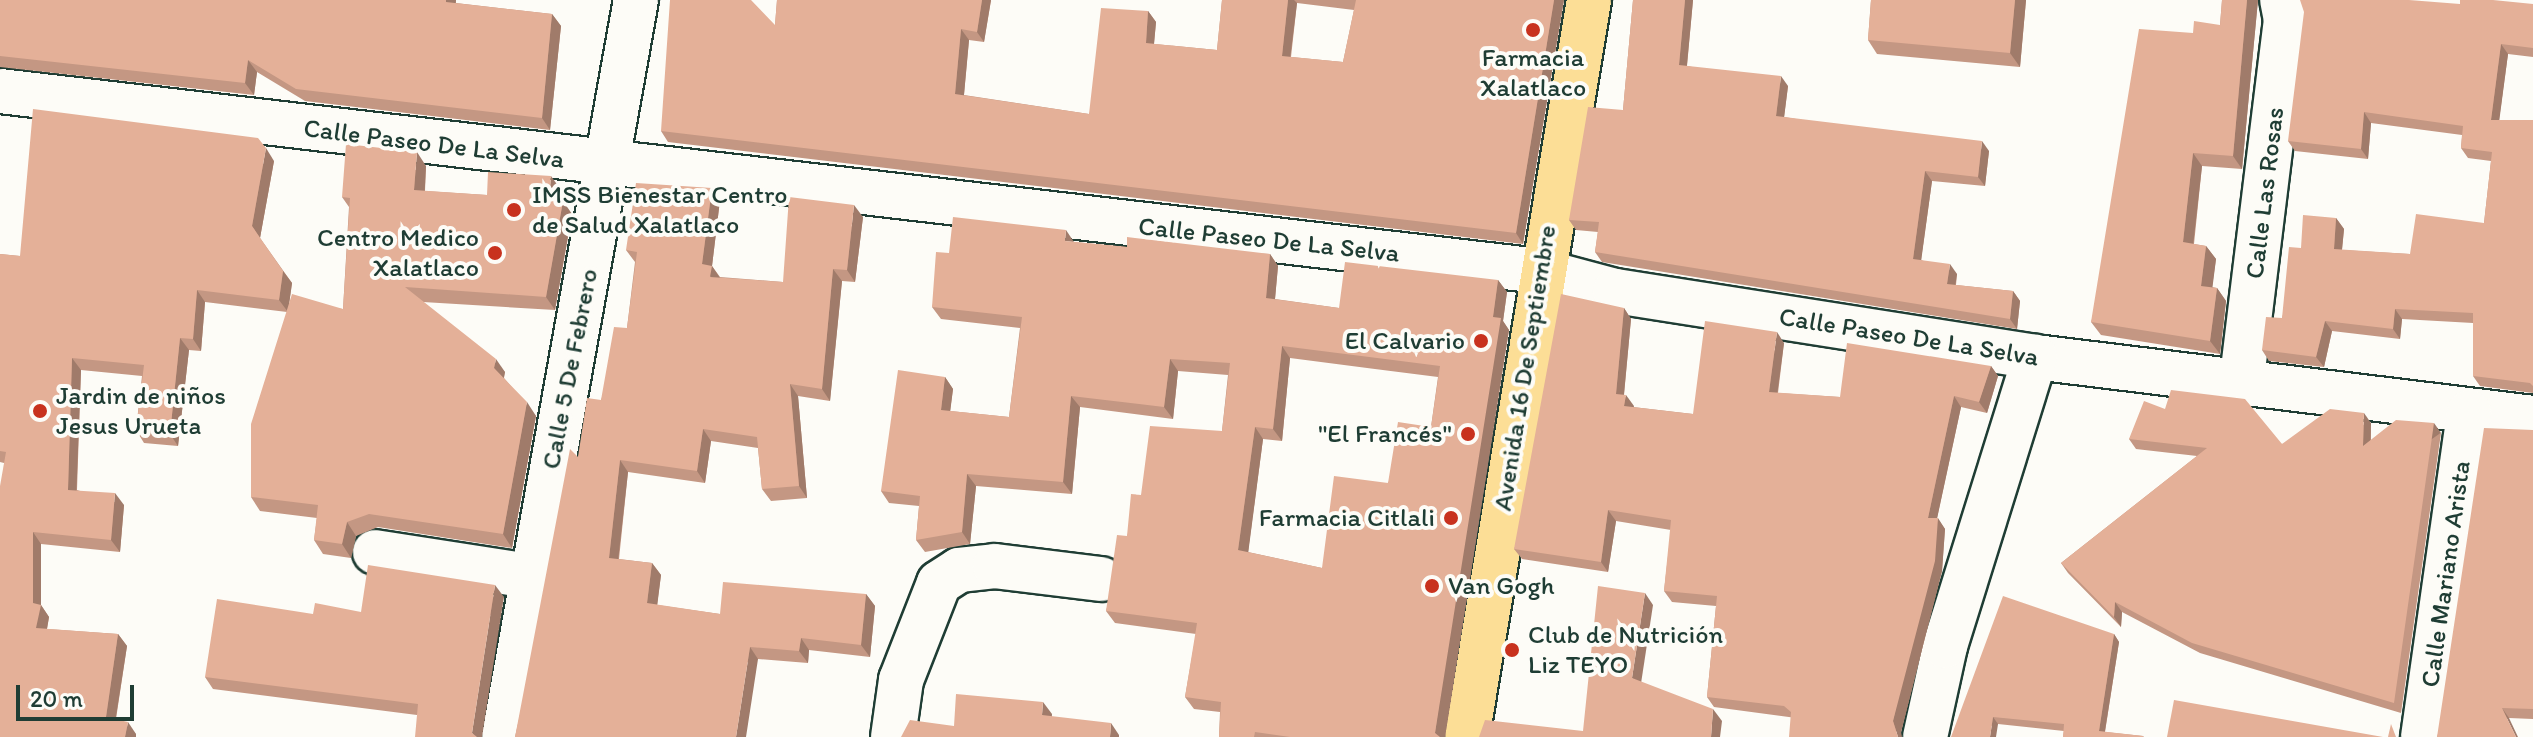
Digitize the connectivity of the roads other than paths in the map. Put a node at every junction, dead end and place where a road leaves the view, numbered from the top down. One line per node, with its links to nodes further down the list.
1 (636, 0): 5 (street, Calle 5 De Febrero)
2 (1589, 0): 6 (main road, Avenida 16 De Septiembre)
3 (2282, 0): 8 (street, Calle Las Rosas)
4 (0, 91): 5 (street, Calle Paseo De La Selva)
5 (610, 165): 6 (street, Calle Paseo De La Selva); 12 (street, Calle 5 De Febrero)
6 (1540, 271): 7 (street, Calle Paseo De La Selva); 16 (main road, Avenida 16 De Septiembre)
7 (2035, 357): 8 (street, Calle Paseo De La Selva); 17 (street)
8 (2241, 386): 9 (street, Calle Paseo De La Selva)
9 (2469, 412): 10 (street, Calle Paseo De La Selva); 18 (street, Calle Mariano Arista)
10 (2533, 418)
11 (375, 552): 12 (street)
12 (530, 576): 14 (street, Calle 5 De Febrero)
13 (1101, 579): 15 (street)
14 (504, 737)
15 (893, 737)
16 (1467, 737)
17 (1925, 737)
18 (2423, 737)

